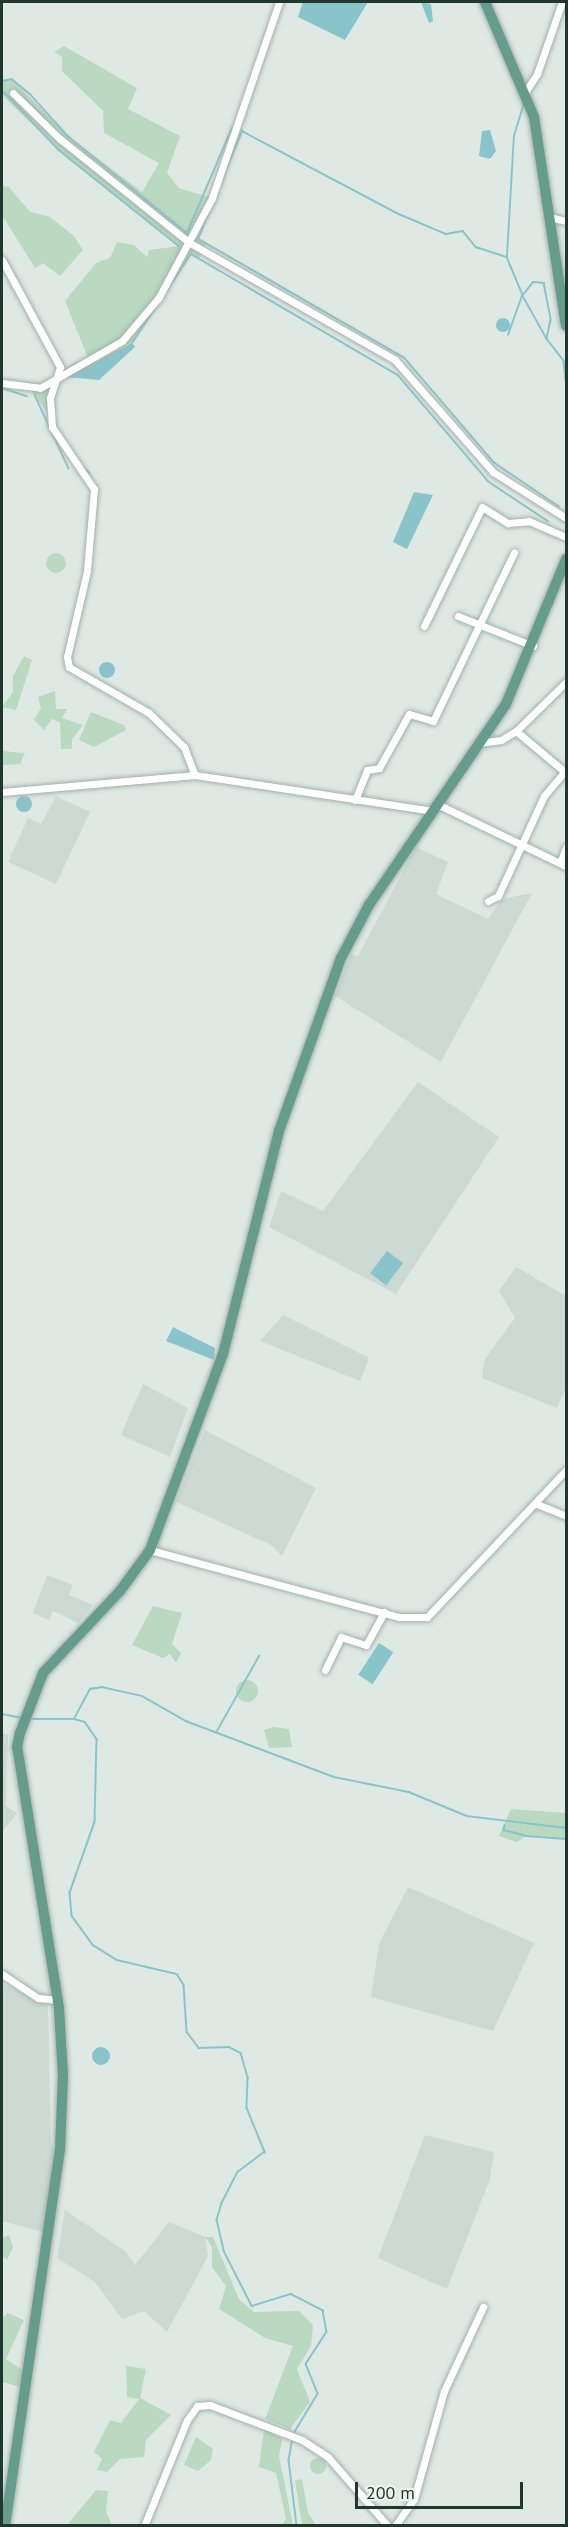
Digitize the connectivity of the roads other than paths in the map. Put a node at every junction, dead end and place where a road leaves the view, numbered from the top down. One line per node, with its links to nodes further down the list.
1 (279, 2): 8 (street)
2 (485, 2): 5 (main road)
3 (562, 2): 5 (street)
4 (13, 93): 8 (street)
5 (524, 94): 6 (main road)
6 (549, 218): 7 (street); 10 (main road)
7 (567, 221)
8 (190, 243): 11 (street); 13 (street)
9 (2, 260): 11 (street)
10 (567, 326)
11 (61, 372): 12 (street); 25 (street)
12 (2, 383)
13 (567, 518)
14 (567, 537): 19 (street)
15 (514, 553): 18 (street)
16 (567, 560): 20 (main road)
17 (458, 616): 18 (street)
18 (479, 625): 20 (street); 27 (street)
19 (424, 626)
20 (533, 646): 23 (main road)
21 (567, 682): 22 (street)
22 (516, 731): 23 (street); 24 (street)
23 (479, 743): 28 (main road)
24 (566, 773): 29 (street)
25 (195, 775): 26 (street); 27 (street)
26 (2, 792)
27 (355, 800): 28 (street)
28 (435, 807): 29 (street); 36 (main road)
29 (523, 845): 31 (street); 32 (street)
30 (567, 847): 31 (street)
31 (563, 864)
32 (488, 901)
33 (567, 1470): 34 (street)
34 (537, 1504): 35 (street); 37 (street)
35 (567, 1516)
36 (150, 1550): 37 (street); 40 (main road)
37 (384, 1612): 38 (street)
38 (325, 1670)
39 (2, 1974): 40 (street)
40 (58, 2000): 42 (main road)
41 (483, 2307): 45 (street)
42 (5, 2526)
43 (144, 2526): 44 (street)
44 (388, 2526)
45 (395, 2526)

